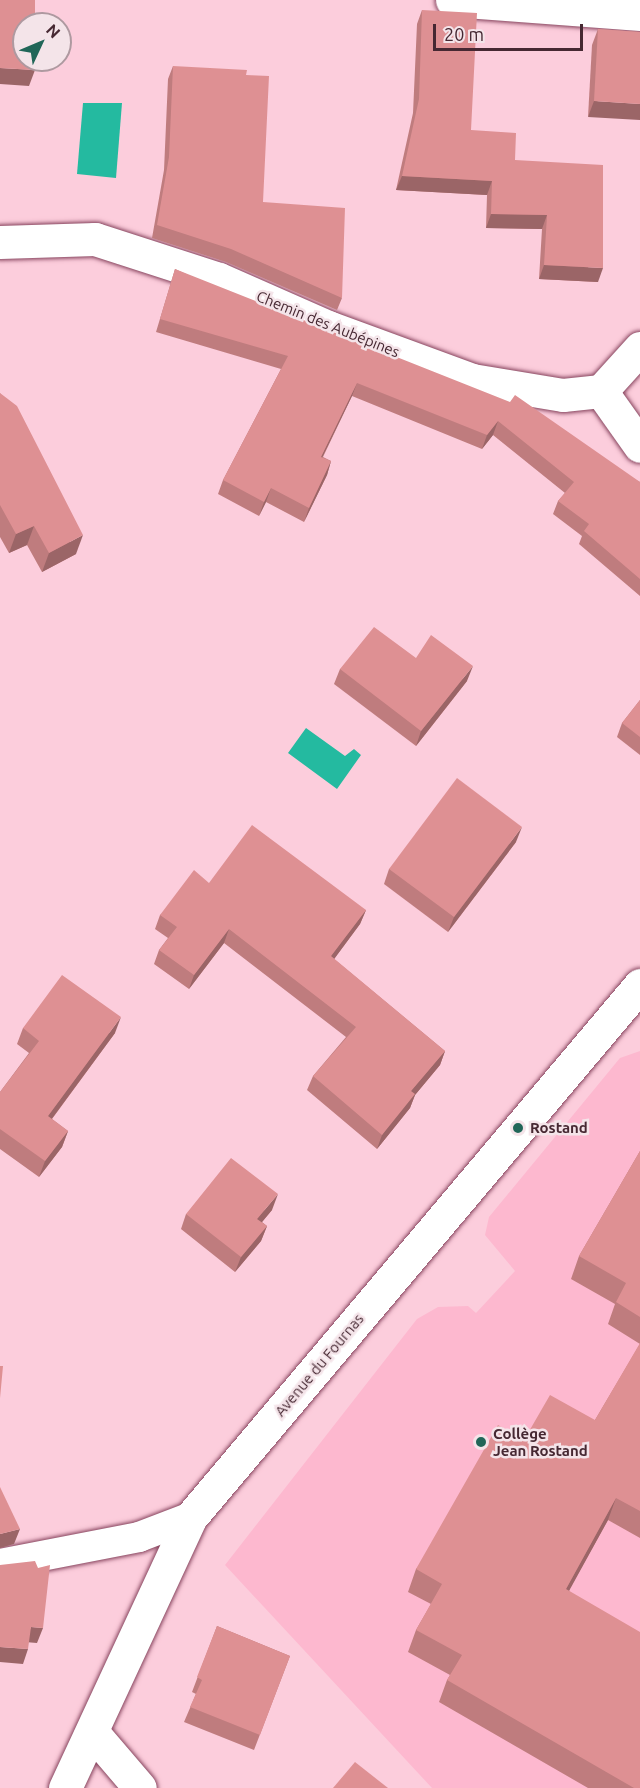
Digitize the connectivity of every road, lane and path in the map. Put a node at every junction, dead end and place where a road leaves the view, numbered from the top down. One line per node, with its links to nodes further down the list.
1 (452, 0): 2 (street)
2 (640, 14)
3 (0, 242): 5 (street, Chemin des Aubépines)
4 (640, 348): 5 (street)
5 (601, 391): 6 (street)
6 (640, 446)
7 (640, 985): 8 (street, Avenue du Fournas)
8 (191, 1517): 9 (lane); 10 (street, Avenue du Fournas)
9 (0, 1564)
10 (93, 1733): 11 (street, Avenue du Fournas); 12 (street)
11 (65, 1788)
12 (140, 1788)

